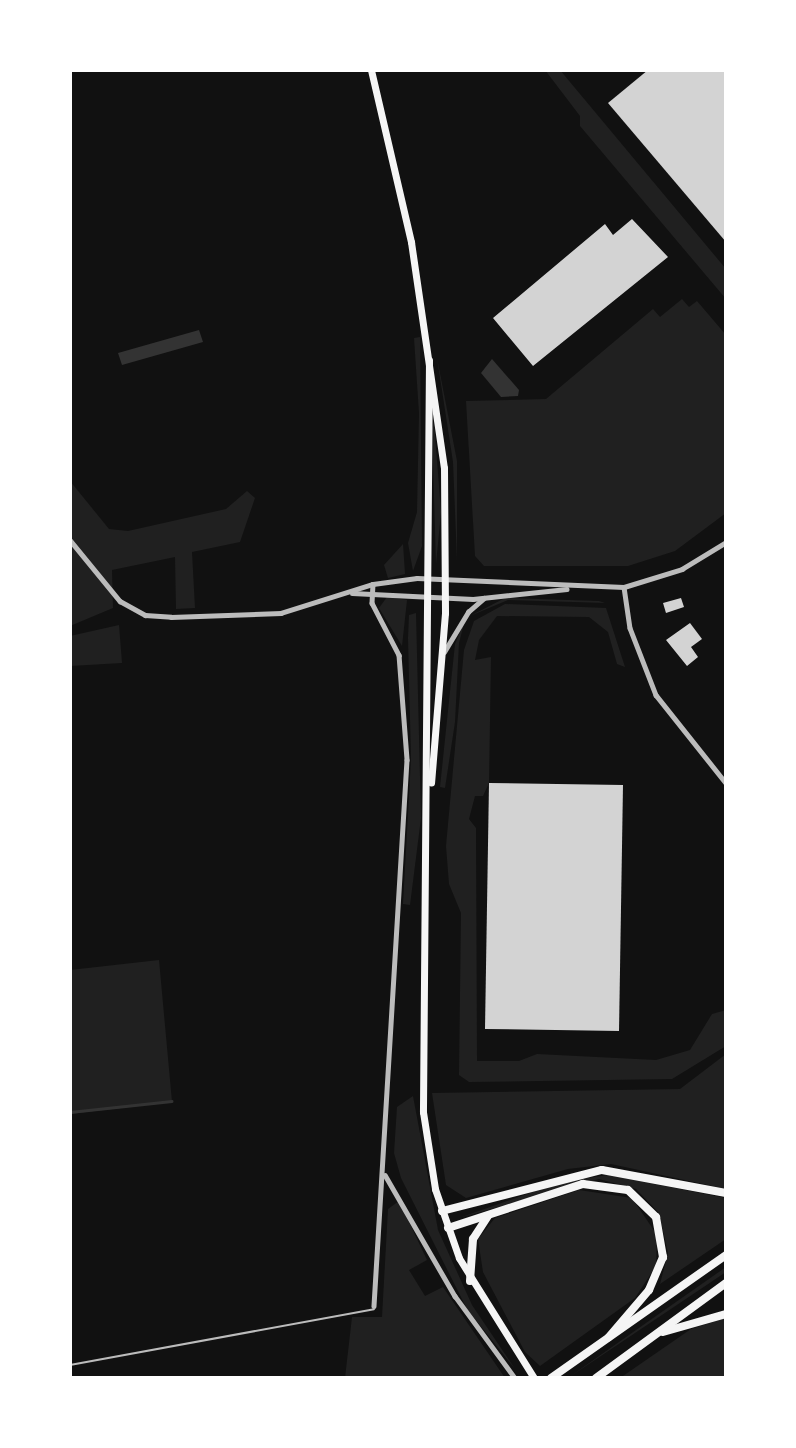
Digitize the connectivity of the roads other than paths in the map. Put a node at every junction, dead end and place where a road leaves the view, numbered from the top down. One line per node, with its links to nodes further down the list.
1 (371, 70): 2 (main road)
2 (429, 360): 5 (main road); 6 (main road)
3 (70, 540): 11 (street)
4 (726, 542): 8 (street)
5 (428, 578): 6 (street); 7 (street); 12 (main road)
6 (445, 579): 9 (street); 13 (main road)
7 (373, 584): 10 (street); 11 (street)
8 (624, 587): 9 (street); 16 (street)
9 (568, 588): 14 (street)
10 (372, 592): 11 (street); 12 (street); 18 (street)
11 (344, 594)
12 (427, 594): 13 (street); 17 (main road)
13 (445, 594): 14 (street); 15 (main road)
14 (485, 598): 15 (street)
15 (442, 654): 17 (main road)
16 (726, 783)
17 (428, 808): 20 (main road)
18 (384, 1175): 26 (street); 31 (street)
19 (726, 1193): 20 (highway)
20 (442, 1211): 22 (main road)
21 (488, 1215): 22 (highway); 24 (highway); 29 (highway)
22 (448, 1228): 24 (main road)
23 (726, 1255): 29 (highway)
24 (470, 1281): 32 (main road)
25 (726, 1283): 28 (highway)
26 (374, 1306): 30 (lane)
27 (726, 1314): 28 (highway)
28 (660, 1332): 34 (highway)
29 (609, 1337): 33 (highway)
30 (70, 1365)
31 (515, 1378)
32 (534, 1378)
33 (551, 1378)
34 (596, 1378)

